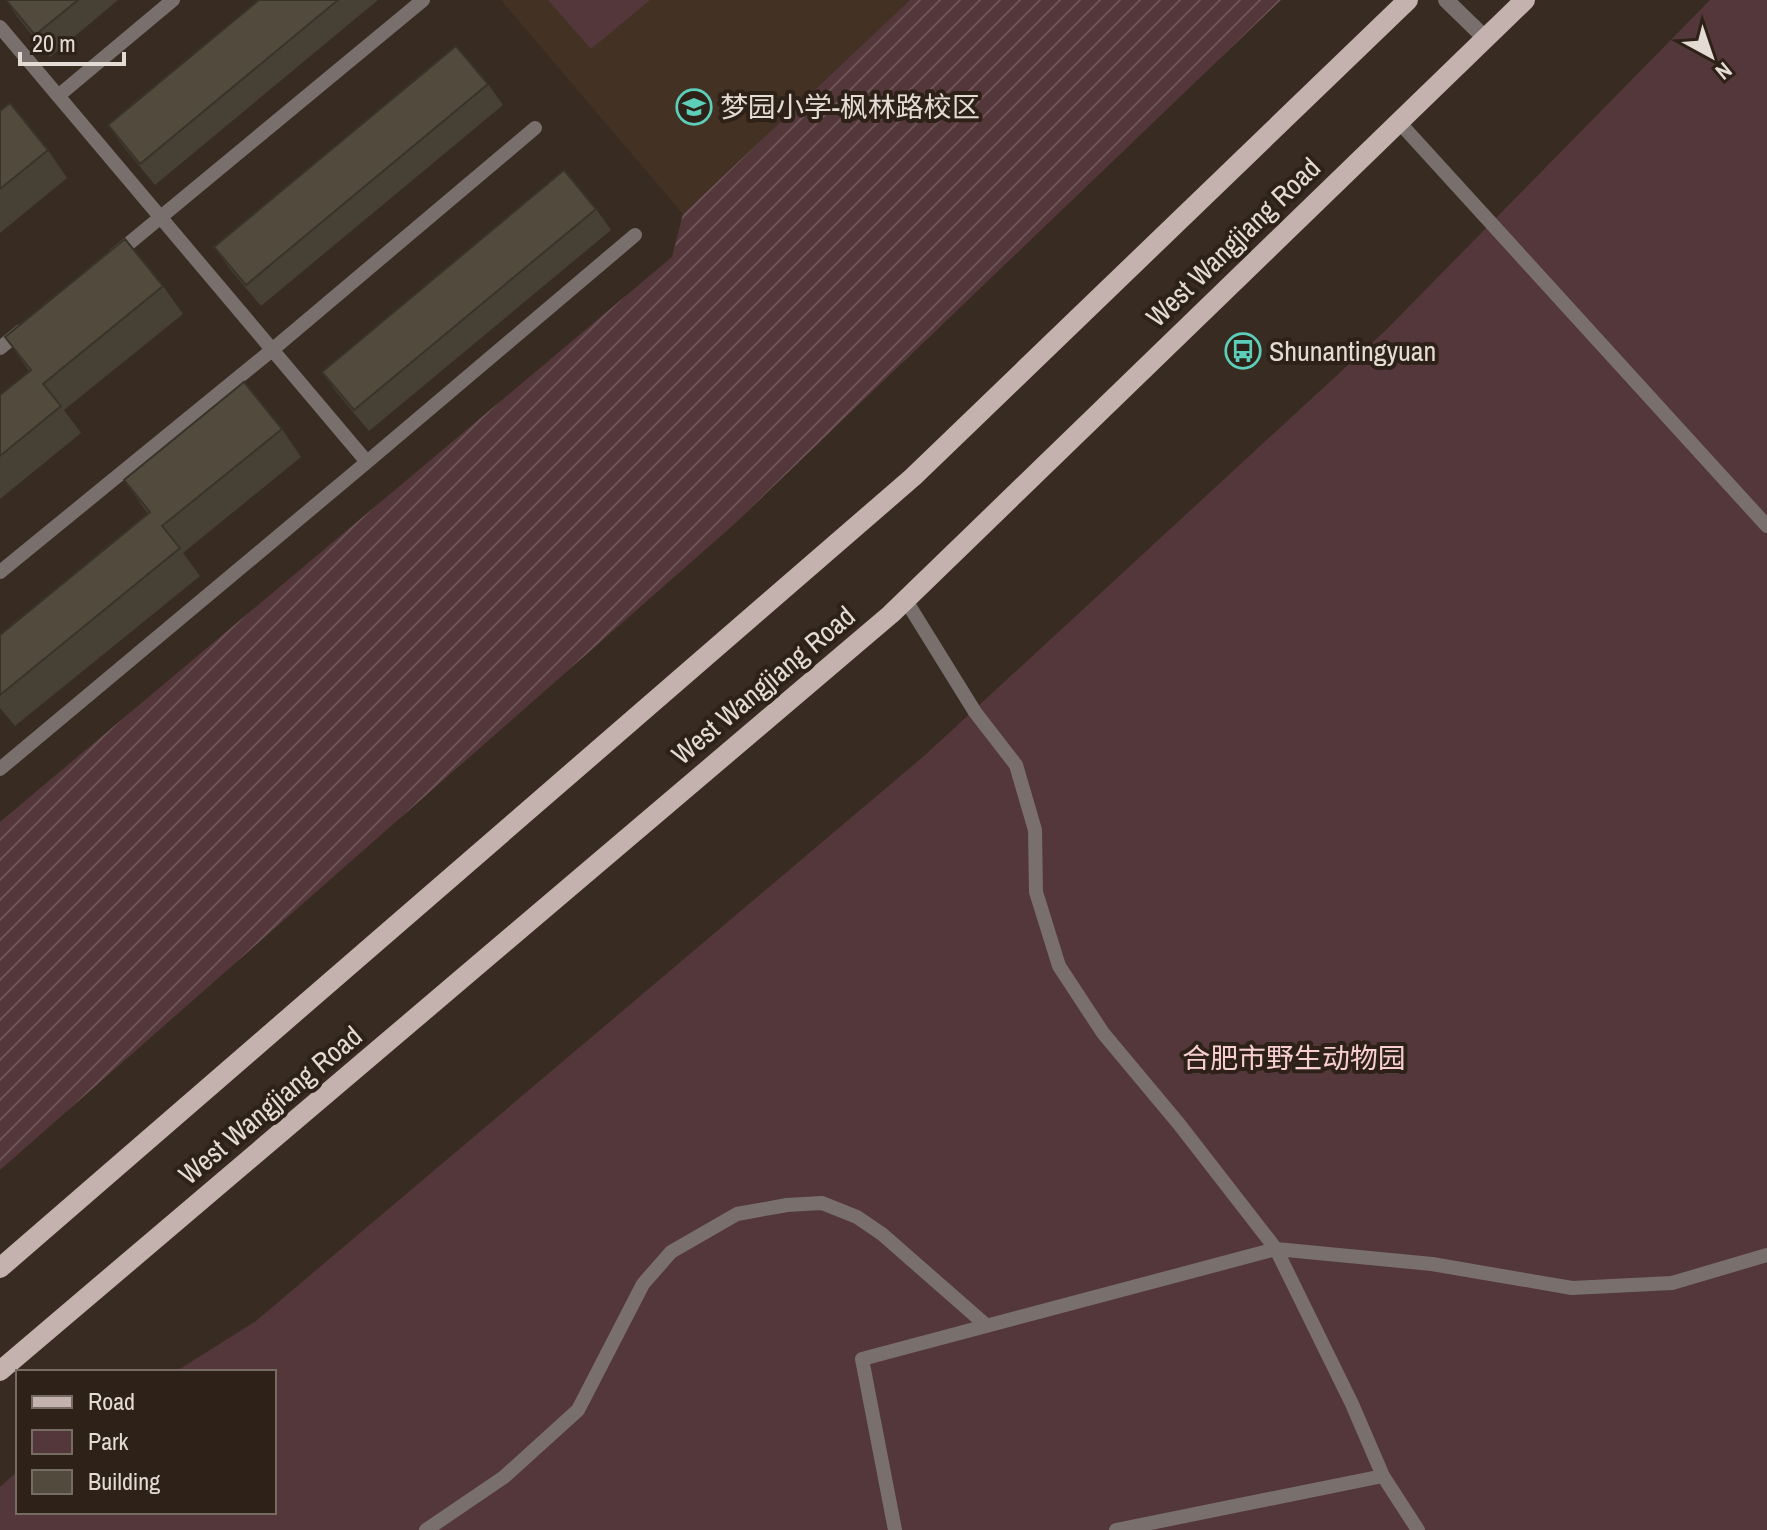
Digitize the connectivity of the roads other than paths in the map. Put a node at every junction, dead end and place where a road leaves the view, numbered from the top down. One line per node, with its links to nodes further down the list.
1 (173, 0): 8 (lane)
2 (423, 0): 11 (lane)
3 (1408, 0): 24 (main road, West Wangjiang Road)
4 (1446, 0): 7 (street)
5 (1525, 0): 7 (main road, West Wangjiang Road)
6 (0, 27): 8 (lane)
7 (1484, 37): 9 (main road, West Wangjiang Road)
8 (58, 96): 11 (lane)
9 (1398, 121): 18 (lane); 20 (main road, West Wangjiang Road)
10 (535, 128): 16 (lane)
11 (161, 218): 13 (lane); 16 (lane)
12 (635, 235): 17 (lane)
13 (99, 268)
14 (37, 318): 15 (lane)
15 (0, 348)
16 (272, 350): 17 (lane); 19 (lane)
17 (367, 462): 21 (lane)
18 (1767, 526)
19 (0, 572)
20 (905, 599): 22 (lane); 26 (main road, West Wangjiang Road)
21 (1, 765)
22 (1276, 1249): 23 (lane); 25 (lane); 27 (lane)
23 (1767, 1255)
24 (0, 1268)
25 (987, 1326): 28 (lane); 29 (lane)
26 (0, 1371)
27 (1383, 1476): 30 (lane); 31 (lane)
28 (426, 1530)
29 (895, 1530)
30 (1116, 1530)
31 (1418, 1530)

